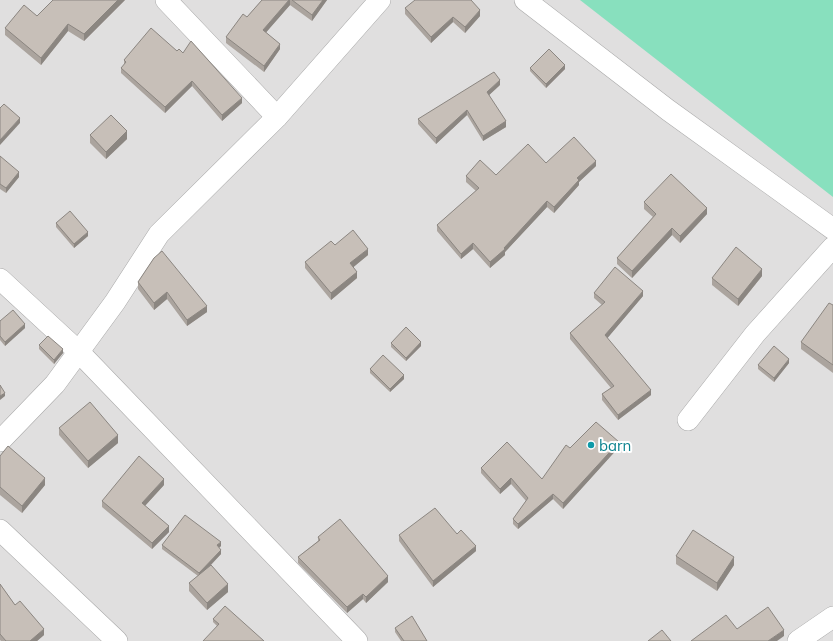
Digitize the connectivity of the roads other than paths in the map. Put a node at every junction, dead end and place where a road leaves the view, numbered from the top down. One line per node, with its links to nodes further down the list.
1 (166, 0): 4 (street)
2 (380, 0): 4 (street)
3 (525, 0): 5 (street)
4 (277, 116): 8 (street)
5 (833, 229)
6 (833, 247): 9 (street)
7 (0, 279): 8 (street)
8 (78, 351): 10 (street); 14 (street)
9 (688, 420)
10 (0, 441)
11 (0, 530): 13 (street)
12 (833, 617): 15 (street)
13 (117, 641)
14 (357, 641)
15 (798, 641)

